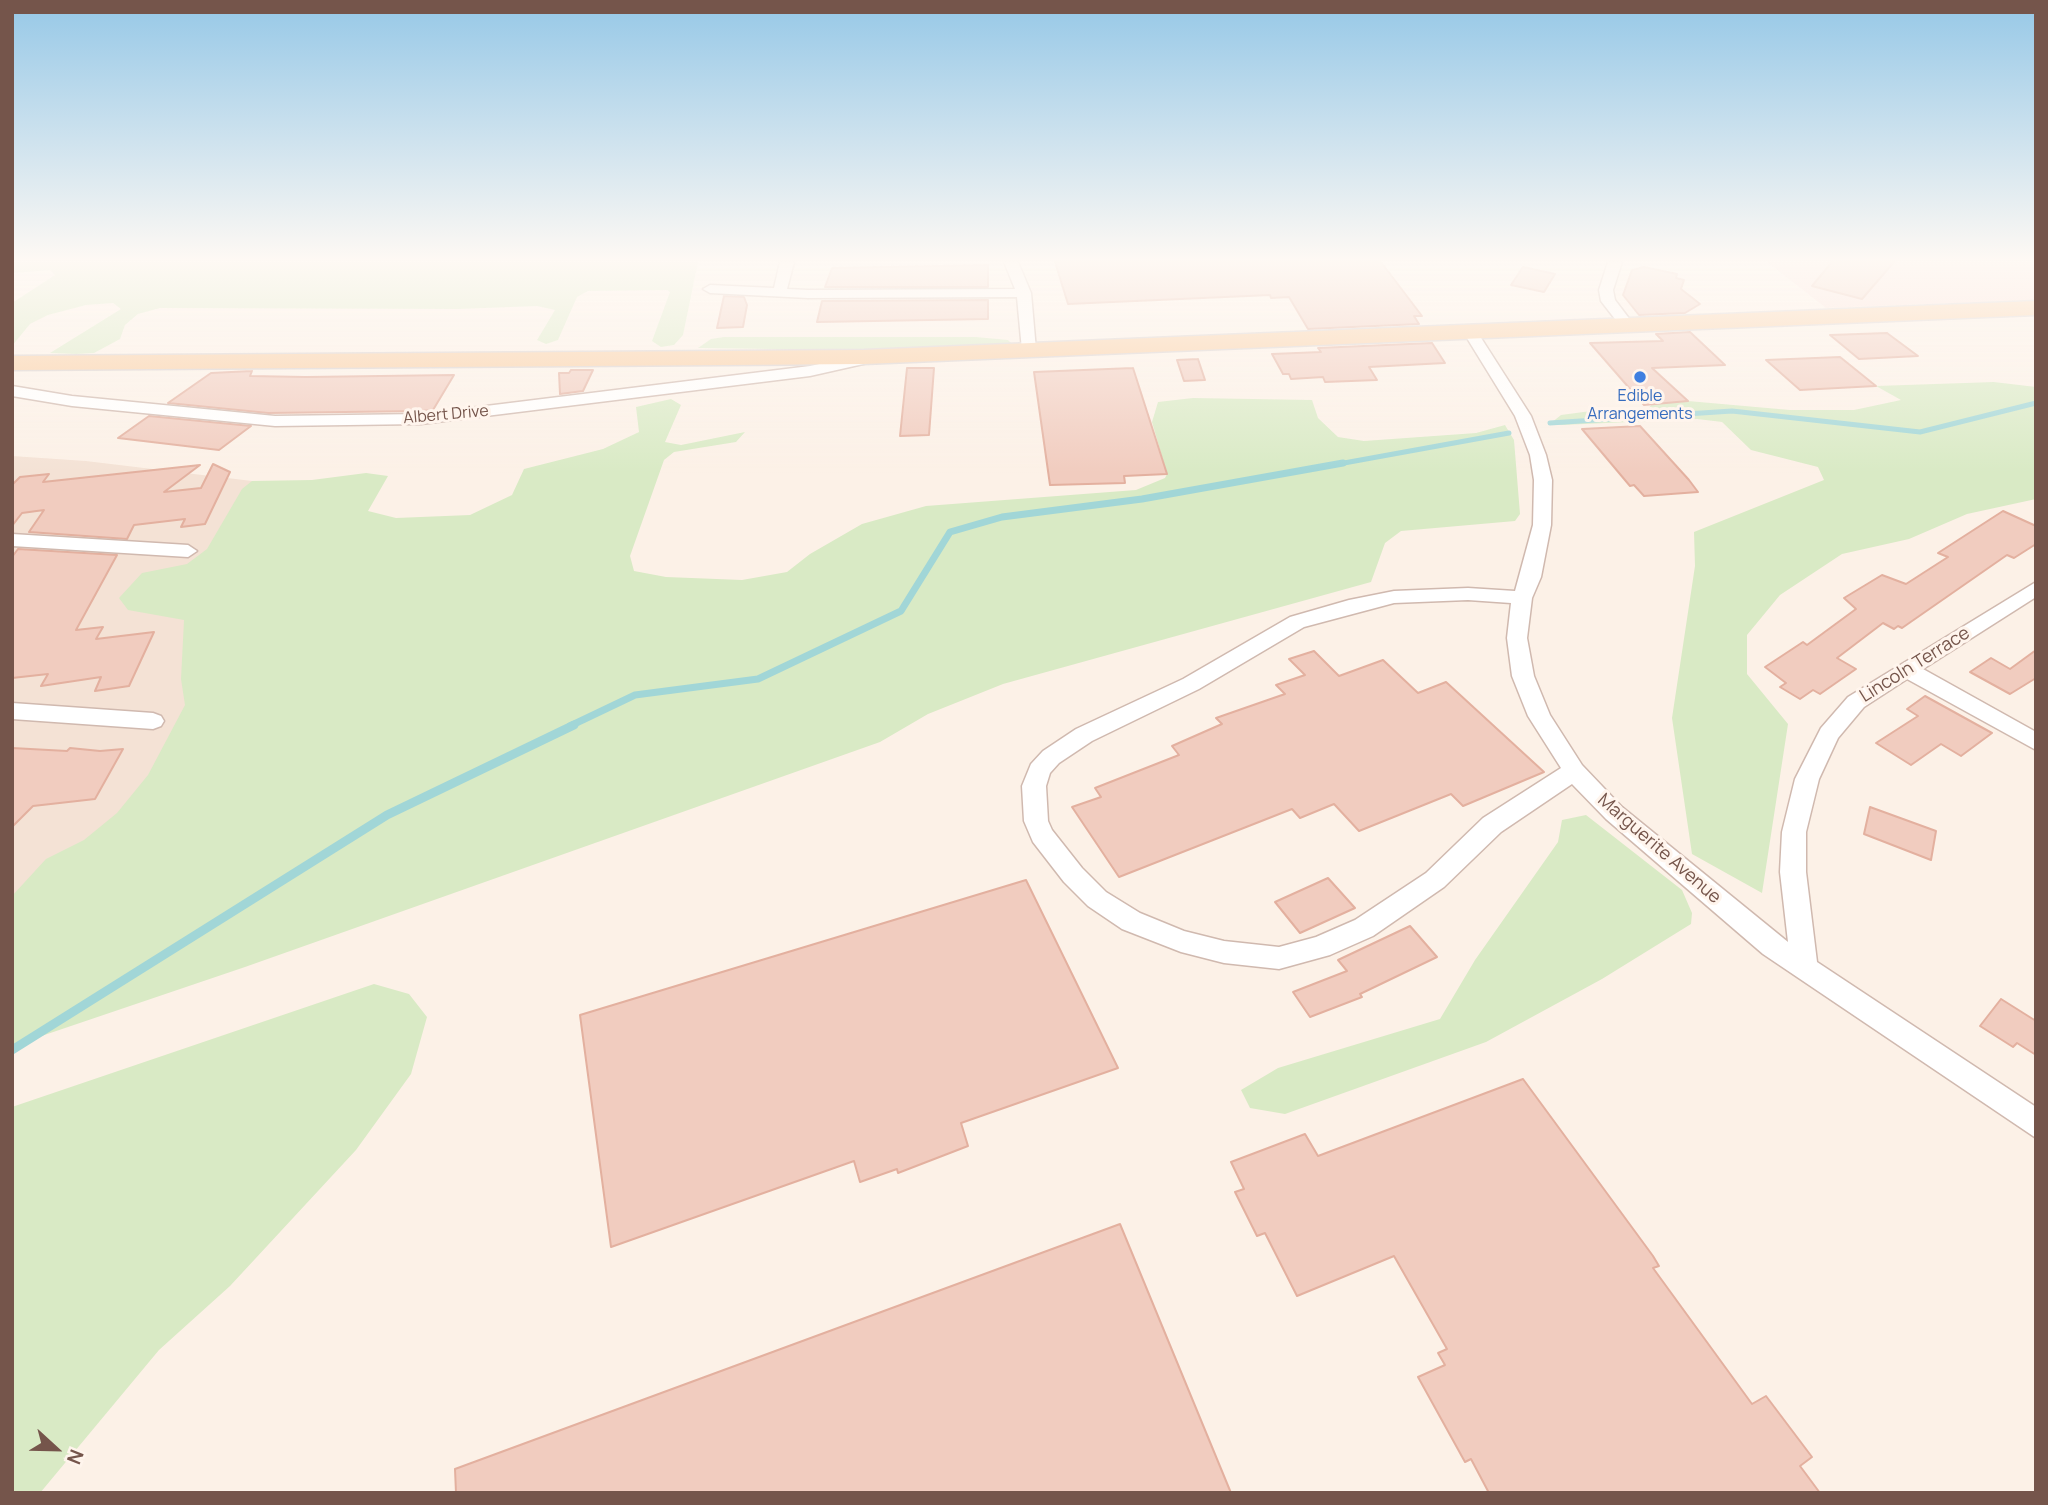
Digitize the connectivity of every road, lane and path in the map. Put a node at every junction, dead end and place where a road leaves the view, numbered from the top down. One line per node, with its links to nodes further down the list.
1 (1027, 332): 4 (street)
2 (1420, 332): 4 (main road)
3 (1470, 332): 11 (street, Marguerite Avenue)
4 (1029, 350): 5 (main road)
5 (876, 357): 6 (main road); 7 (street, Albert Drive)
6 (12, 363)
7 (12, 391)
8 (12, 540): 9 (street)
9 (188, 551)
10 (2036, 589): 12 (street, Lincoln Terrace)
11 (1522, 598): 16 (street, Marguerite Avenue); 16 (street)
12 (1907, 670): 15 (street); 17 (street, Lincoln Terrace)
13 (12, 711): 14 (street)
14 (153, 721)
15 (2036, 742)
16 (1574, 771): 17 (street, Marguerite Avenue)
17 (1804, 967): 18 (street, Marguerite Avenue)
18 (2036, 1125)

